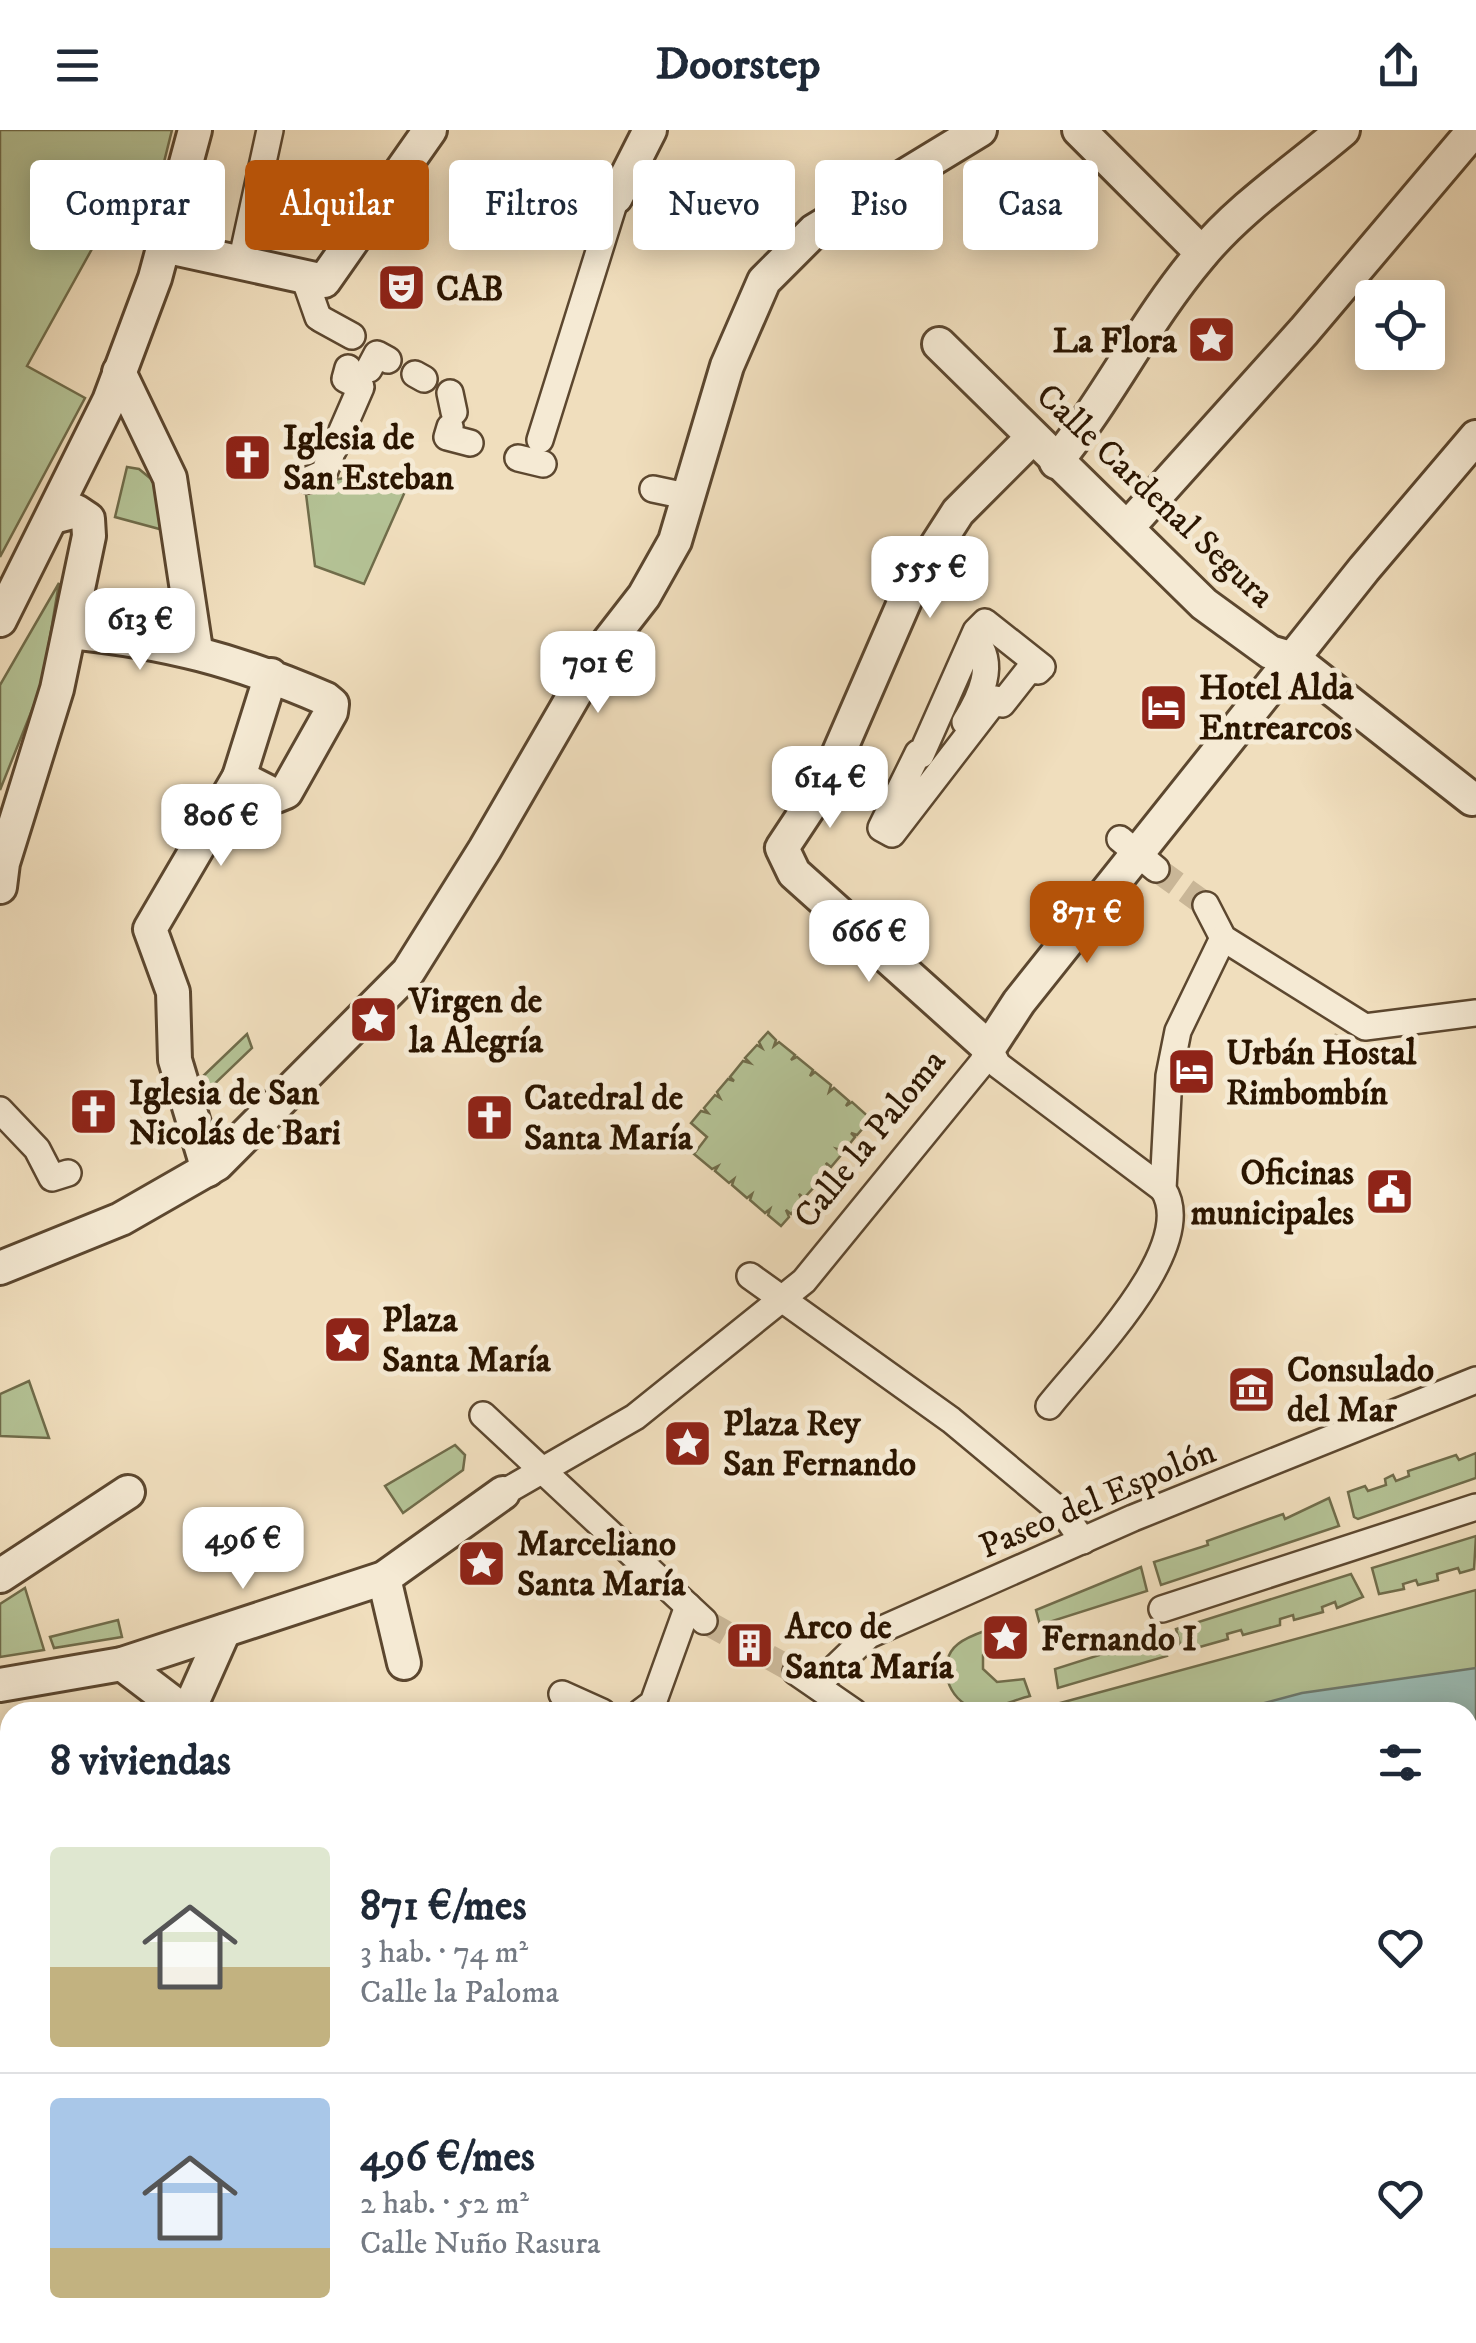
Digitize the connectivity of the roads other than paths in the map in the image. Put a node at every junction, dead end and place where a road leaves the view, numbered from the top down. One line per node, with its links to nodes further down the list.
1 (195, 130): 9 (street)
2 (270, 130): 14 (street)
3 (430, 130): 15 (street)
4 (650, 130): 10 (street)
5 (1078, 130): 13 (street)
6 (1343, 130): 13 (street)
7 (1474, 130): 26 (street)
8 (972, 144): 24 (street)
9 (187, 160)
10 (616, 197): 18 (street)
11 (163, 250): 17 (street)
12 (182, 250): 14 (street)
13 (1202, 253): 21 (street)
14 (241, 263): 15 (street)
15 (304, 277): 18 (street)
16 (939, 344): 19 (street, Calle Cardenal Segura)
17 (120, 372): 25 (street); 30 (street)
18 (434, 400): 22 (street)
19 (1032, 438): 21 (street, Calle Cardenal Segura); 40 (street)
20 (1476, 438): 31 (street, Calle la Paloma)
21 (1056, 462): 26 (street, Calle Cardenal Segura)
22 (308, 480)
23 (654, 489): 24 (street)
24 (686, 496): 42 (street)
25 (53, 517): 27 (street); 28 (street)
26 (1127, 528): 31 (street, Calle Cardenal Segura)
27 (0, 620)
28 (81, 633): 30 (street); 36 (street)
29 (975, 640): 33 (street)
30 (196, 650): 32 (street)
31 (1294, 659): 35 (street, Calle Cardenal Segura); 40 (street, Calle la Paloma)
32 (271, 675): 34 (street); 34 (street)
33 (968, 728): 33 (street)
34 (239, 777): 42 (street)
35 (1471, 800)
36 (0, 887)
37 (1206, 905): 38 (street)
38 (1223, 938): 39 (street); 44 (street)
39 (1476, 1014)
40 (989, 1048): 44 (street); 47 (street, Calle la Paloma)
41 (0, 1110): 43 (street)
42 (208, 1170): 45 (street)
43 (68, 1173)
44 (1164, 1188): 49 (street)
45 (0, 1268)
46 (750, 1276): 47 (street)
47 (780, 1301): 51 (street); 55 (street)
48 (1476, 1380): 55 (street, Paseo del Espolón)
49 (1049, 1406)
50 (483, 1414): 51 (street)
51 (541, 1471): 53 (street); 67 (street)
52 (128, 1492): 56 (street)
53 (503, 1494): 57 (street)
54 (1476, 1507): 58 (street)
55 (1083, 1541): 68 (street, Paseo del Espolón)
56 (0, 1576)
57 (384, 1578): 59 (street); 60 (street)
58 (1162, 1609)
59 (224, 1631): 61 (street); 65 (street)
60 (404, 1663)
61 (122, 1664): 62 (street); 64 (street)
62 (0, 1685)
63 (562, 1694): 66 (street)
64 (173, 1702)
65 (191, 1702)
66 (580, 1702)
67 (654, 1702)
68 (838, 1702)

